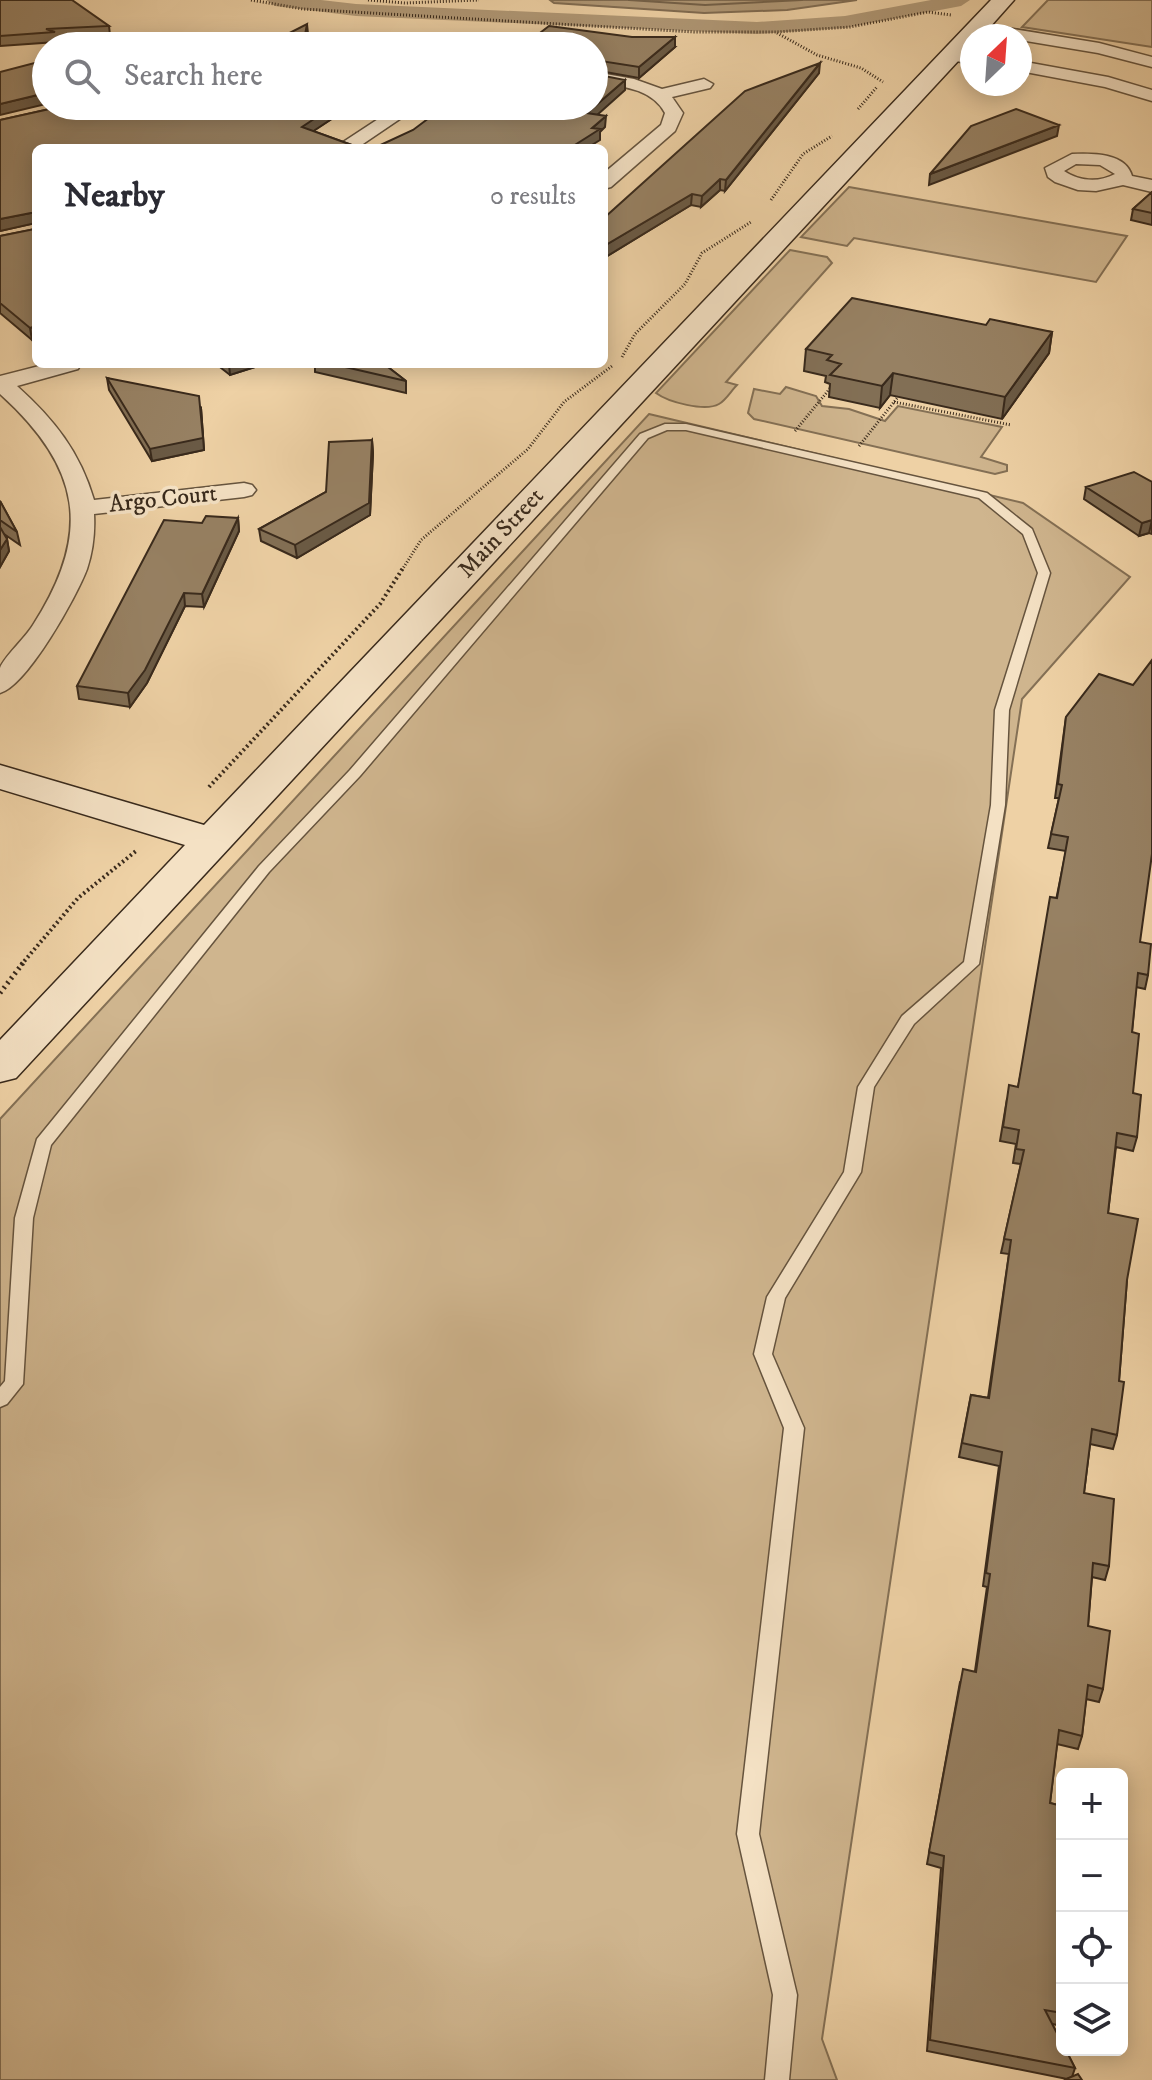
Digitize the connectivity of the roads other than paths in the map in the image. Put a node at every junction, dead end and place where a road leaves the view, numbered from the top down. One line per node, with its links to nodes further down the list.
1 (1003, 0): 2 (main road, Main Street)
2 (981, 24)
3 (1032, 34): 5 (street)
4 (960, 59): 22 (main road, Main Street)
5 (1152, 62)
6 (1032, 68): 10 (street)
7 (608, 80): 9 (street)
8 (704, 84): 9 (street)
9 (659, 95): 13 (street)
10 (1152, 96)
11 (390, 120): 12 (street)
12 (351, 144)
13 (608, 179)
14 (1121, 179): 15 (street)
15 (1152, 186)
16 (55, 368): 17 (street)
17 (1, 383): 19 (street)
18 (244, 490): 19 (street, Argo Court)
19 (82, 508): 20 (street)
20 (0, 685)
21 (0, 777): 22 (main road)
22 (214, 841): 23 (main road, Main Street)
23 (0, 1067)
24 (0, 1399): 25 (lane)
25 (777, 2080)

